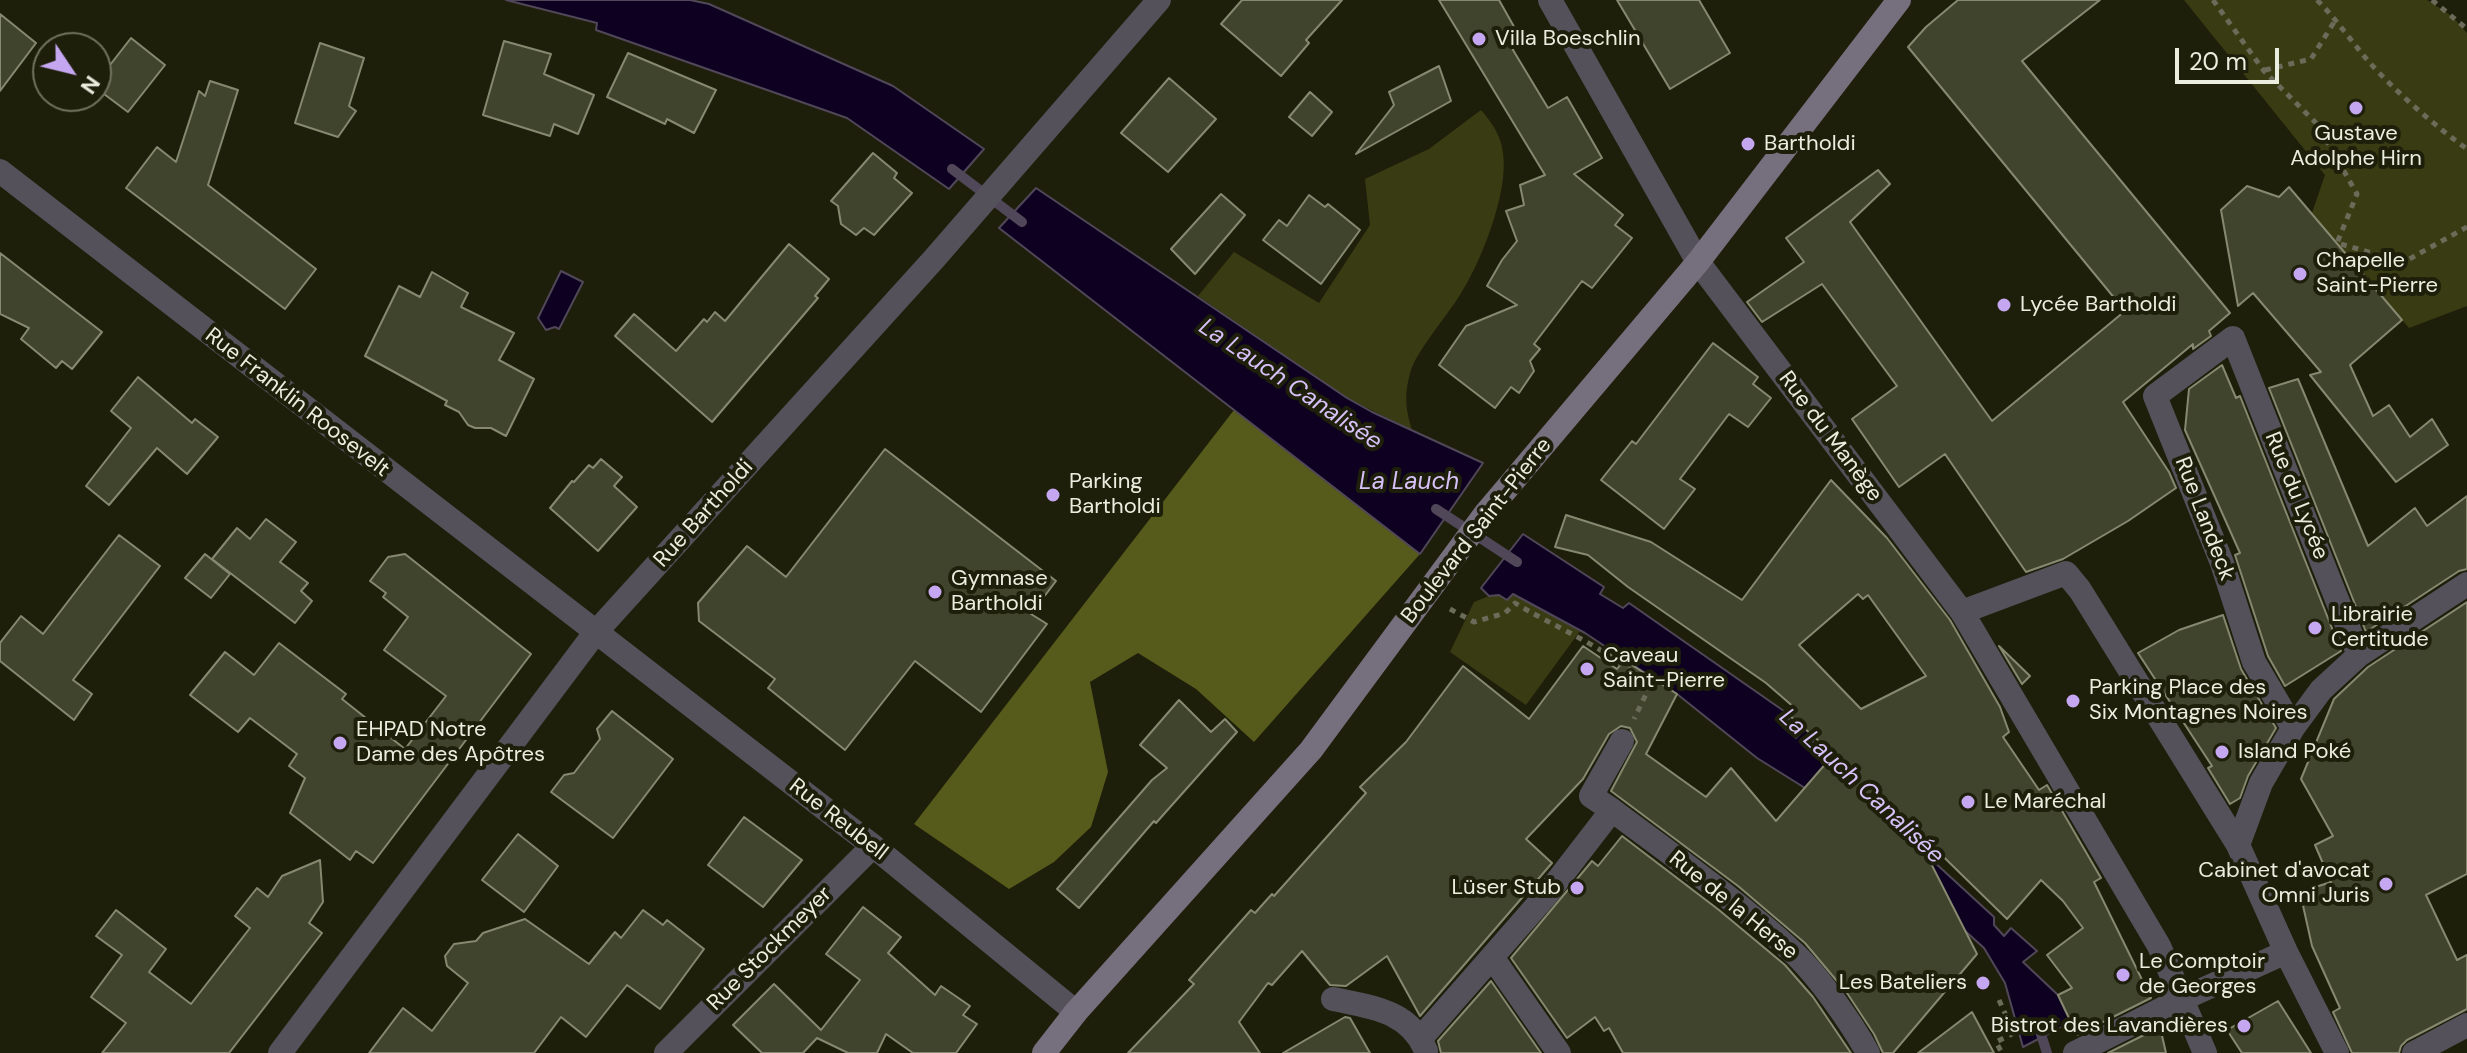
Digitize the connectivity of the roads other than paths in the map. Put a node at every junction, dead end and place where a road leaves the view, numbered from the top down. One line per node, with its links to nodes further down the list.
1 (1159, 0): 9 (street, Rue Bartholdi)
2 (1550, 0): 5 (street, Rue du Manège)
3 (1899, 0): 5 (street, Boulevard Saint-Pierre)
4 (0, 171): 9 (street, Rue Franklin Roosevelt)
5 (1698, 262): 8 (street, Rue du Manège); 20 (street, Boulevard Saint-Pierre)
6 (2233, 338): 10 (street, Rue du Lycée); 11 (street, Rue Landeck)
7 (2467, 584): 10 (street)
8 (1962, 612): 14 (street); 19 (street, Rue du Manège)
9 (595, 633): 15 (street, Rue Reubell); 23 (street, Rue Bartholdi)
10 (2359, 655): 11 (street)
11 (2293, 728): 14 (street)
12 (1622, 741): 13 (street, Rue de la Herse)
13 (1612, 810): 17 (street); 27 (street, Rue de la Herse)
14 (2238, 845): 16 (street)
15 (873, 846): 20 (street, Rue Reubell); 24 (street, Rue Stockmeyer)
16 (2286, 952): 19 (street); 30 (street)
17 (1492, 957): 22 (street); 26 (street)
18 (1333, 999): 22 (street)
19 (2180, 1000): 28 (street); 29 (street, Rue du Manège)
20 (1076, 1012): 25 (street, Boulevard Saint-Pierre)
21 (2467, 1025): 31 (street)
22 (1424, 1045)
23 (280, 1053)
24 (666, 1053)
25 (1044, 1053)
26 (1559, 1053)
27 (1868, 1053)
28 (2075, 1053)
29 (2205, 1053)
30 (2337, 1053)
31 (2414, 1053)

